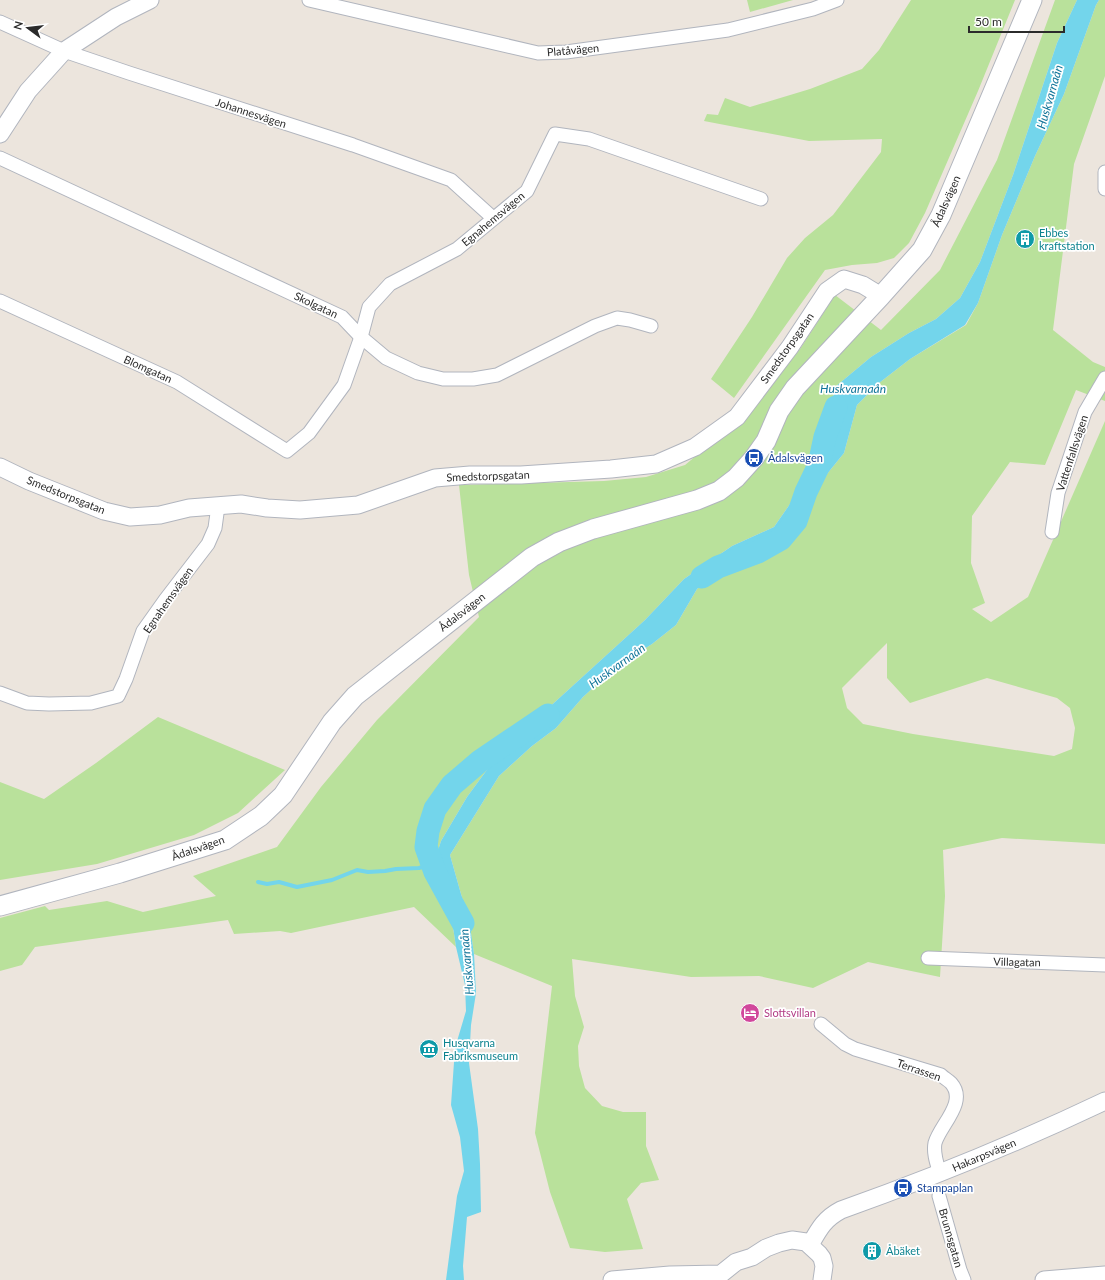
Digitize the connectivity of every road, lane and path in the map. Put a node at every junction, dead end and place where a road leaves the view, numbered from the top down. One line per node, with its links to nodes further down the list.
1 (150, 0): 6 (street)
2 (309, 0): 3 (street, Platåvägen)
3 (837, 0)
4 (1032, 0): 13 (main road, Ådalsvägen)
5 (0, 22): 6 (street, Johannesvägen)
6 (64, 51): 7 (street); 12 (street, Johannesvägen)
7 (0, 134)
8 (0, 158): 16 (street, Skolgatan)
9 (1105, 172): 10 (street)
10 (1105, 189)
11 (761, 199): 12 (street, Egnahemsvägen)
12 (493, 218): 16 (street, Egnahemsvägen)
13 (881, 296): 20 (street, Smedstorpsgatan); 23 (main road, Ådalsvägen)
14 (0, 301): 18 (street, Blomgatan)
15 (651, 326): 16 (street, Skolgatan)
16 (361, 337): 18 (street, Egnahemsvägen)
17 (1105, 378): 21 (street, Vattenfallsvägen)
18 (287, 451)
19 (0, 467): 20 (street, Smedstorpsgatan)
20 (218, 506): 22 (street, Egnahemsvägen)
21 (1052, 532)
22 (0, 693)
23 (0, 906)
24 (928, 958): 25 (street, Villagatan)
25 (1105, 965)
26 (821, 1024): 28 (street, Terrassen)
27 (1105, 1101): 28 (street, Hakarpsvägen)
28 (940, 1174): 30 (street, Hakarpsvägen)
29 (940, 1196): 35 (street, Brunnsgatan)
30 (810, 1245): 32 (street); 34 (street)
31 (1105, 1275): 36 (street)
32 (723, 1277): 33 (street)
33 (612, 1280)
34 (822, 1280)
35 (964, 1280)
36 (1044, 1280)

